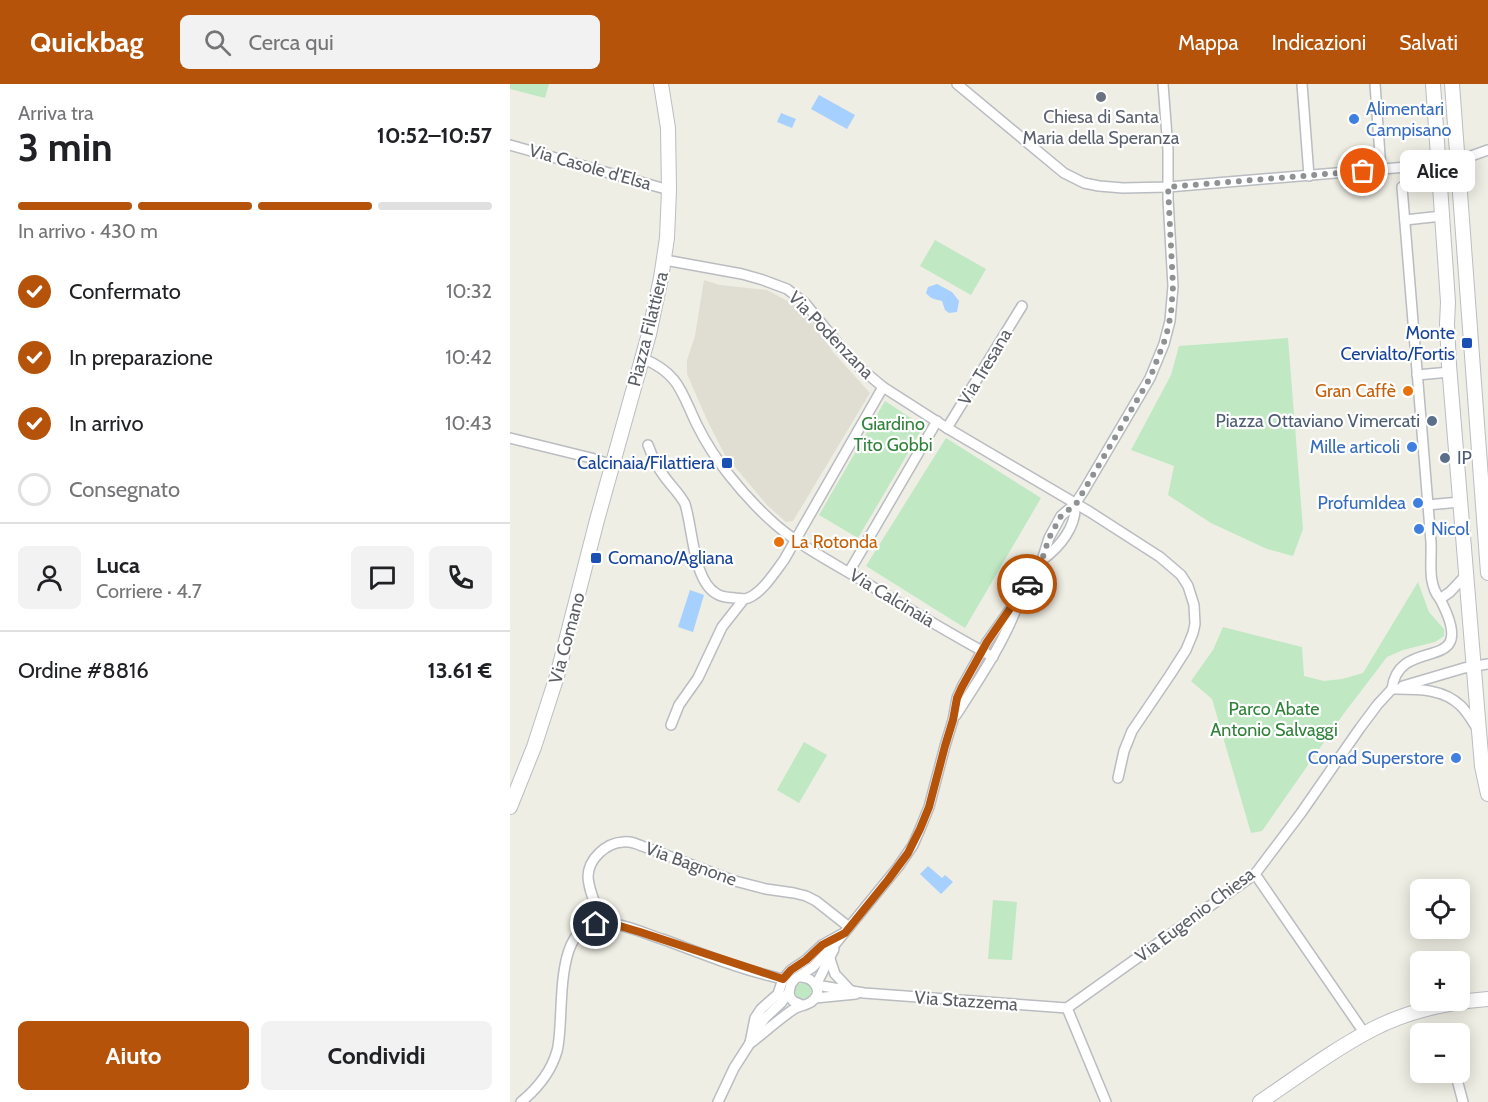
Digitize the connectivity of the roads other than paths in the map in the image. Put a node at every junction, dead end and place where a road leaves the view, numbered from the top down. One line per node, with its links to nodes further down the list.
1 (661, 84): 16 (street, Piazza Filattiera)
2 (957, 84): 14 (street)
3 (1163, 84): 14 (street)
4 (1302, 84): 13 (street)
5 (1375, 84): 12 (street)
6 (1434, 84): 11 (street)
7 (1452, 84): 10 (street)
8 (510, 145): 16 (street, Via Casole d'Elsa)
9 (1488, 150): 10 (street)
10 (1457, 160): 11 (street); 35 (street)
11 (1438, 164): 12 (street); 17 (street)
12 (1381, 170): 13 (street)
13 (1309, 176): 14 (street)
14 (1168, 187): 31 (street)
15 (1402, 187): 18 (street)
16 (669, 190): 19 (street, Piazza Filattiera)
17 (1442, 216): 18 (street); 22 (street)
18 (1405, 220): 23 (street)
19 (665, 260): 21 (street, Piazza Filattiera); 24 (street, Via Podenzana)
20 (1022, 306): 26 (street, Via Tresana)
21 (642, 358): 29 (street, Piazza Filattiera); 33 (street, Via Calcinaia)
22 (1450, 372): 23 (street); 30 (street)
23 (1417, 375): 32 (street)
24 (883, 387): 25 (street, Via Podenzana); 33 (street)
25 (937, 421): 26 (street, Via Podenzana); 34 (street)
26 (947, 428): 31 (street, Via Podenzana)
27 (510, 438): 29 (street)
28 (648, 445): 38 (street)
29 (612, 465): 50 (street, Via Comano)
30 (1460, 502): 32 (street); 36 (street)
31 (1076, 504): 37 (street); 48 (street, Via Podenzana)
32 (1427, 505): 39 (street)
33 (796, 540): 34 (street, Via Calcinaia); 38 (street)
34 (849, 572): 40 (street, Via Calcinaia)
35 (1488, 573)
36 (1466, 575): 39 (street); 43 (street)
37 (1023, 591): 40 (street); 41 (street)
38 (744, 599): 46 (street)
39 (1440, 599): 44 (street, Via Eugenio Chiesa)
40 (982, 650): 41 (street, Via Calcinaia); 45 (street)
41 (993, 657): 45 (street)
42 (1488, 664): 43 (street)
43 (1473, 667): 44 (street); 47 (street)
44 (1392, 689): 47 (street); 51 (street, Via Eugenio Chiesa)
45 (953, 720): 53 (street)
46 (671, 725)
47 (1479, 731): 49 (street)
48 (1118, 778)
49 (1488, 794)
50 (510, 807)
51 (1255, 874): 65 (street, Via Eugenio Chiesa); 66 (street)
52 (603, 923): 53 (street, Via Bagnone); 57 (street); 69 (street)
53 (847, 930): 54 (street); 57 (street)
54 (836, 943): 55 (street); 56 (street)
55 (830, 959): 58 (street); 59 (street)
56 (800, 977): 58 (street); 60 (street)
57 (783, 979): 67 (street)
58 (816, 985): 59 (street, Via Stazzema); 62 (street)
59 (850, 990): 61 (street, Via Stazzema)
60 (789, 992): 64 (street); 67 (street)
61 (864, 993): 62 (street, Via Stazzema); 65 (street, Via Stazzema)
62 (815, 998): 64 (street)
63 (1488, 999): 66 (street)
64 (802, 1005): 67 (street)
65 (1067, 1008): 71 (street)
66 (1365, 1034): 72 (street)
67 (750, 1043): 70 (street)
68 (1458, 1083): 73 (street)
69 (521, 1102)
70 (718, 1102)
71 (1106, 1102)
72 (1260, 1102)
73 (1463, 1102)

